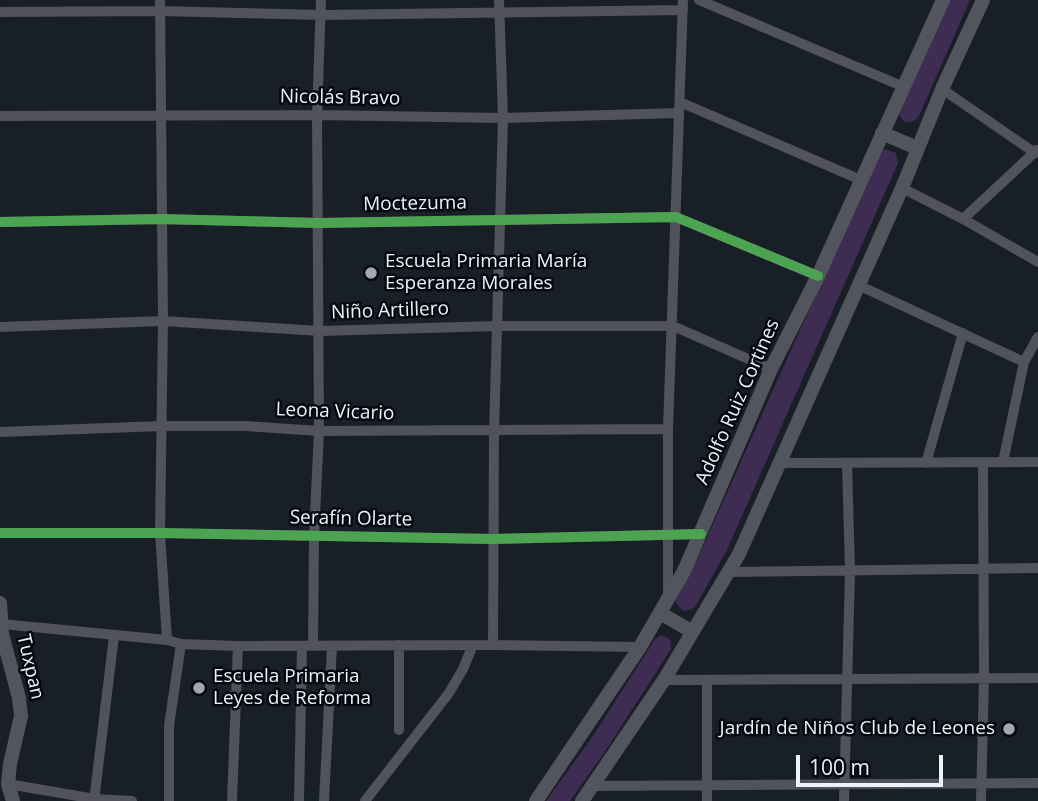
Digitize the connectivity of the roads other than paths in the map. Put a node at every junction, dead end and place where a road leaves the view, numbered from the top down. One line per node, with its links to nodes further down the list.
1 (321, 0): 10 (street)
2 (499, 0): 9 (street)
3 (699, 0): 11 (street)
4 (943, 0): 11 (main road, Adolfo Ruiz Cortines)
5 (983, 0): 12 (main road)
6 (160, 5): 8 (street); 10 (street); 14 (street)
7 (683, 5): 9 (street); 13 (street)
8 (0, 12)
9 (499, 12): 10 (street); 17 (street)
10 (321, 15): 15 (street)
11 (904, 87): 18 (main road, Adolfo Ruiz Cortines)
12 (942, 89): 19 (main road); 20 (street)
13 (680, 108): 17 (street, Nicolás Bravo); 21 (street, Nicolás Bravo); 23 (street)
14 (161, 114): 15 (street, Nicolás Bravo); 16 (street, Nicolás Bravo); 24 (street)
15 (317, 115): 17 (street, Nicolás Bravo); 28 (street)
16 (0, 116)
17 (503, 118): 26 (street)
18 (882, 133): 19 (main road); 21 (main road, Adolfo Ruiz Cortines)
19 (918, 148): 22 (main road)
20 (1036, 151): 25 (street)
21 (861, 180): 30 (main road, Adolfo Ruiz Cortines)
22 (902, 188): 25 (street); 31 (main road)
23 (676, 217): 26 (street, Moctezuma); 30 (street, Moctezuma); 34 (street)
24 (161, 219): 27 (street, Moctezuma); 28 (street, Moctezuma); 32 (street)
25 (963, 219): 29 (street)
26 (498, 221): 28 (street, Moctezuma); 33 (street)
27 (0, 222)
28 (318, 223): 36 (street)
29 (1038, 262)
30 (818, 276): 40 (main road, Adolfo Ruiz Cortines)
31 (858, 285): 37 (street); 48 (main road)
32 (163, 321): 35 (street, Niño Artillero); 36 (street, Niño Artillero); 41 (street)
33 (497, 326): 34 (street, Niño Artillero); 36 (street, Niño Artillero); 45 (street)
34 (673, 326): 40 (street, Niño Artillero); 42 (street)
35 (0, 327)
36 (320, 331): 44 (street)
37 (963, 333): 39 (street); 50 (street)
38 (1038, 337): 39 (street)
39 (1024, 362): 46 (street)
40 (771, 369): 55 (main road, Adolfo Ruiz Cortines)
41 (162, 426): 43 (street, Leona Vicario); 44 (street, Leona Vicario); 53 (street)
42 (668, 429): 45 (street, Leona Vicario); 54 (street)
43 (0, 432)
44 (319, 432): 45 (street, Leona Vicario); 56 (street)
45 (494, 432): 57 (street)
46 (1003, 462): 47 (street); 51 (street)
47 (1038, 462)
48 (780, 463): 49 (street); 61 (main road)
49 (848, 463): 50 (street); 60 (street)
50 (926, 463): 51 (street)
51 (983, 463): 59 (street)
52 (0, 533): 53 (street, Serafín Olarte)
53 (160, 533): 56 (street, Serafín Olarte); 67 (street)
54 (668, 534): 55 (street, Serafín Olarte); 57 (street, Serafín Olarte); 63 (street)
55 (701, 534): 63 (main road, Adolfo Ruiz Cortines)
56 (314, 536): 57 (street, Serafín Olarte); 74 (street)
57 (493, 539): 71 (street)
58 (1038, 568): 59 (street)
59 (984, 569): 60 (street); 76 (street)
60 (850, 571): 61 (street); 78 (street)
61 (729, 572): 65 (main road)
62 (0, 603): 64 (main road, Tuxpan)
63 (664, 607): 65 (main road); 75 (main road, Adolfo Ruiz Cortines)
64 (1, 631): 66 (street); 84 (main road, Tuxpan)
65 (691, 632): 79 (main road)
66 (114, 636): 67 (street); 88 (street)
67 (167, 640): 68 (street)
68 (181, 644): 72 (street); 91 (street)
69 (399, 645): 70 (street); 73 (street); 81 (street)
70 (473, 645): 71 (street); 95 (street)
71 (493, 645): 75 (street)
72 (238, 646): 74 (street); 92 (street)
73 (332, 646): 74 (street); 94 (street)
74 (308, 647): 93 (street)
75 (640, 647): 96 (main road, Adolfo Ruiz Cortines)
76 (984, 678): 77 (street); 78 (street); 82 (street)
77 (1038, 678)
78 (847, 679): 80 (street); 85 (street)
79 (664, 680): 80 (street); 87 (main road)
80 (707, 680): 86 (street)
81 (399, 730)
82 (981, 783): 83 (street); 85 (street); 100 (street)
83 (1038, 783)
84 (8, 784): 88 (street); 89 (main road, Tuxpan)
85 (844, 784): 86 (street); 99 (street)
86 (707, 785): 87 (street); 98 (street)
87 (593, 786): 97 (main road)
88 (95, 800): 90 (street)
89 (13, 801)
90 (132, 801)
91 (169, 801)
92 (232, 801)
93 (299, 801)
94 (324, 801)
95 (365, 801)
96 (536, 801)
97 (582, 801)
98 (707, 801)
99 (844, 801)
100 (981, 801)

